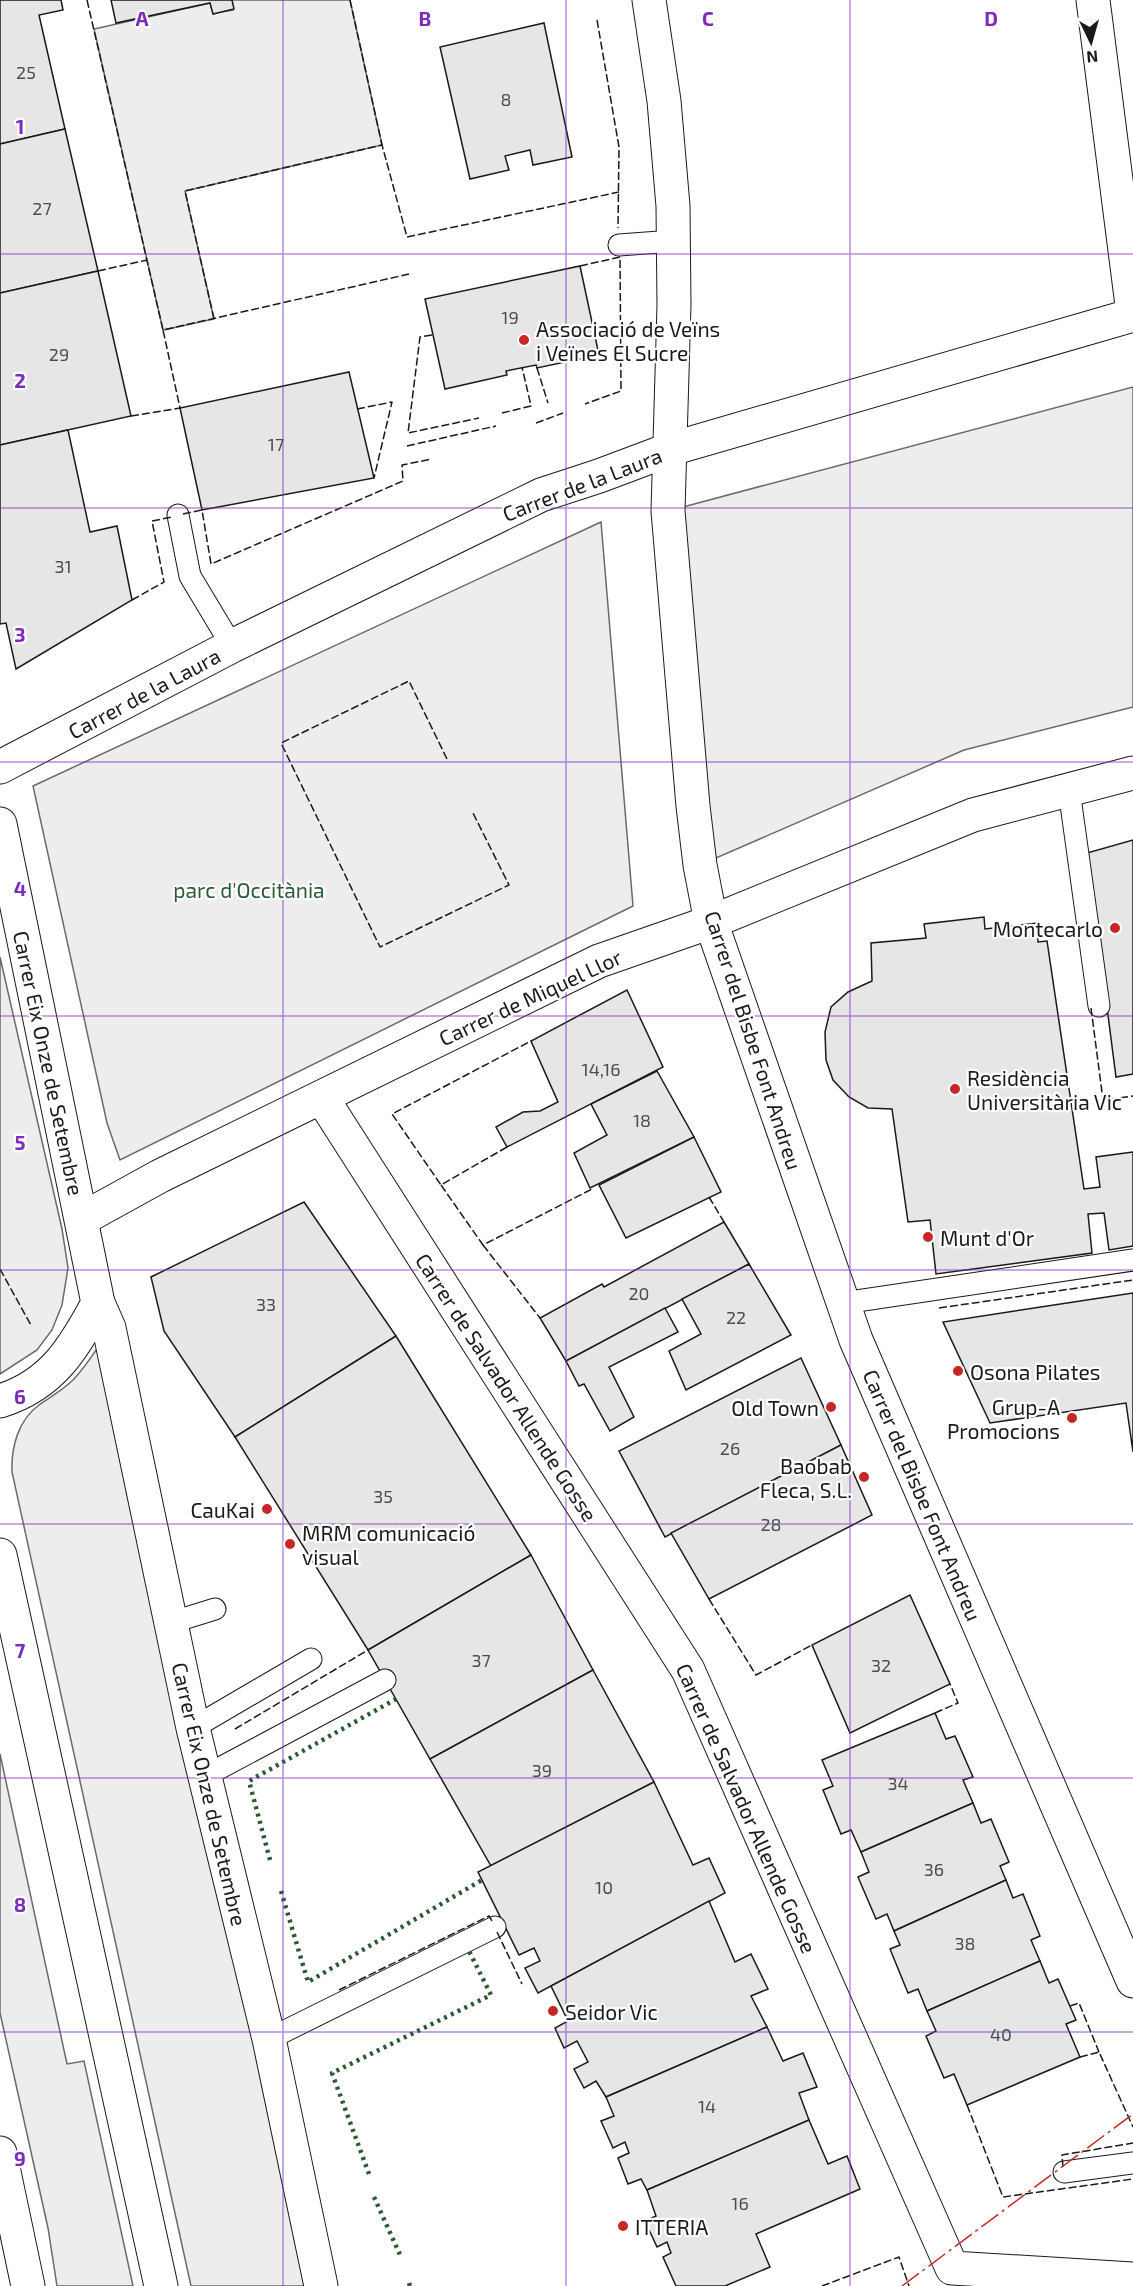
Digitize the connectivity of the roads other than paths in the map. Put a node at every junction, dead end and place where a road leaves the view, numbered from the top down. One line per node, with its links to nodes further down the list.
1 (649, 0): 3 (street, Carrer del Bisbe Font Andreu)
2 (1093, 0): 5 (street)
3 (674, 241): 4 (lane); 6 (street, Carrer del Bisbe Font Andreu)
4 (619, 245)
5 (1133, 314): 6 (street, Carrer de la Laura)
6 (671, 449): 8 (street, Carrer de la Laura); 13 (street, Carrer del Bisbe Font Andreu)
7 (178, 516): 8 (lane)
8 (232, 646): 9 (street, Carrer de la Laura)
9 (0, 767)
10 (1133, 773): 11 (street, Carrer de Miquel Llor)
11 (1068, 790): 13 (street, Carrer de Miquel Llor); 14 (lane)
12 (0, 824): 16 (street, Carrer Eix Onze de Setembre)
13 (711, 922): 15 (street, Carrer de Miquel Llor); 19 (street, Carrer del Bisbe Font Andreu)
14 (1099, 1006)
15 (322, 1098): 16 (street, Carrer de Miquel Llor); 34 (street, Carrer de Salvador Allende Gosse)
16 (82, 1219): 18 (street, Carrer Eix Onze de Setembre)
17 (1133, 1260): 19 (lane)
18 (98, 1302): 20 (street); 23 (street, Carrer Eix Onze de Setembre)
19 (843, 1303): 29 (street, Carrer del Bisbe Font Andreu)
20 (1, 1404)
21 (0, 1555): 36 (street)
22 (215, 1609): 23 (lane)
23 (171, 1623): 26 (street, Carrer Eix Onze de Setembre)
24 (311, 1659): 26 (lane)
25 (385, 1680): 27 (lane)
26 (193, 1728): 27 (street, Carrer Eix Onze de Setembre)
27 (205, 1776): 30 (street, Carrer Eix Onze de Setembre)
28 (495, 1927): 30 (lane)
29 (1131, 1968)
30 (269, 2039): 37 (street, Carrer Eix Onze de Setembre)
31 (0, 2153): 35 (street)
32 (1133, 2163): 33 (lane)
33 (1064, 2172)
34 (1133, 2279)
35 (28, 2286)
36 (161, 2286)
37 (321, 2286)

